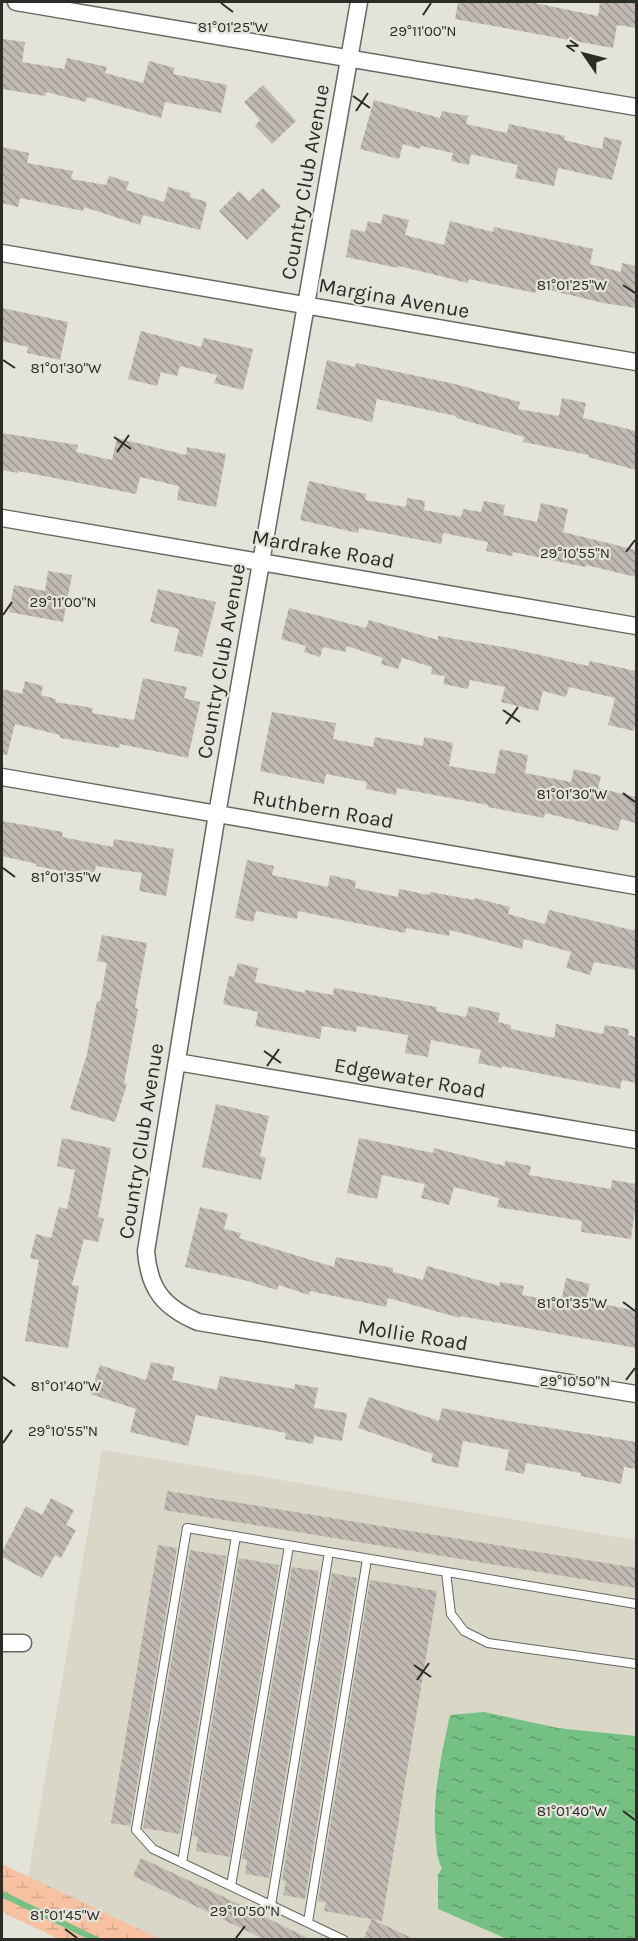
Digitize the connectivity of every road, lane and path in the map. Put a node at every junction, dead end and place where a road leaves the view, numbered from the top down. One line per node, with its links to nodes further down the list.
1 (16, 2): 3 (street)
2 (359, 2): 3 (street, Country Club Avenue)
3 (349, 58): 4 (street); 6 (street, Country Club Avenue)
4 (636, 107)
5 (2, 254): 6 (street, Margina Avenue)
6 (306, 305): 7 (street, Margina Avenue); 9 (street, Country Club Avenue)
7 (636, 362)
8 (2, 518): 9 (street, Mardrake Road)
9 (261, 561): 10 (street, Mardrake Road); 12 (street, Country Club Avenue)
10 (636, 626)
11 (2, 777): 12 (street, Ruthbern Road)
12 (217, 814): 13 (street, Ruthbern Road); 14 (street, Country Club Avenue)
13 (636, 886)
14 (177, 1062): 15 (street, Edgewater Road); 16 (street, Country Club Avenue)
15 (636, 1140)
16 (184, 1316): 17 (street, Mollie Road)
17 (636, 1394)
18 (236, 1536): 19 (lane); 27 (lane); 27 (lane)
19 (289, 1546): 20 (lane); 28 (lane)
20 (329, 1552): 21 (lane); 29 (lane)
21 (367, 1559): 22 (lane); 30 (lane)
22 (446, 1572): 23 (lane); 26 (lane)
23 (636, 1604)
24 (2, 1643): 25 (street)
25 (23, 1643)
26 (636, 1664)
27 (182, 1863): 28 (lane)
28 (231, 1886): 29 (lane)
29 (271, 1905): 30 (lane)
30 (308, 1923): 31 (lane)
31 (344, 1940)

